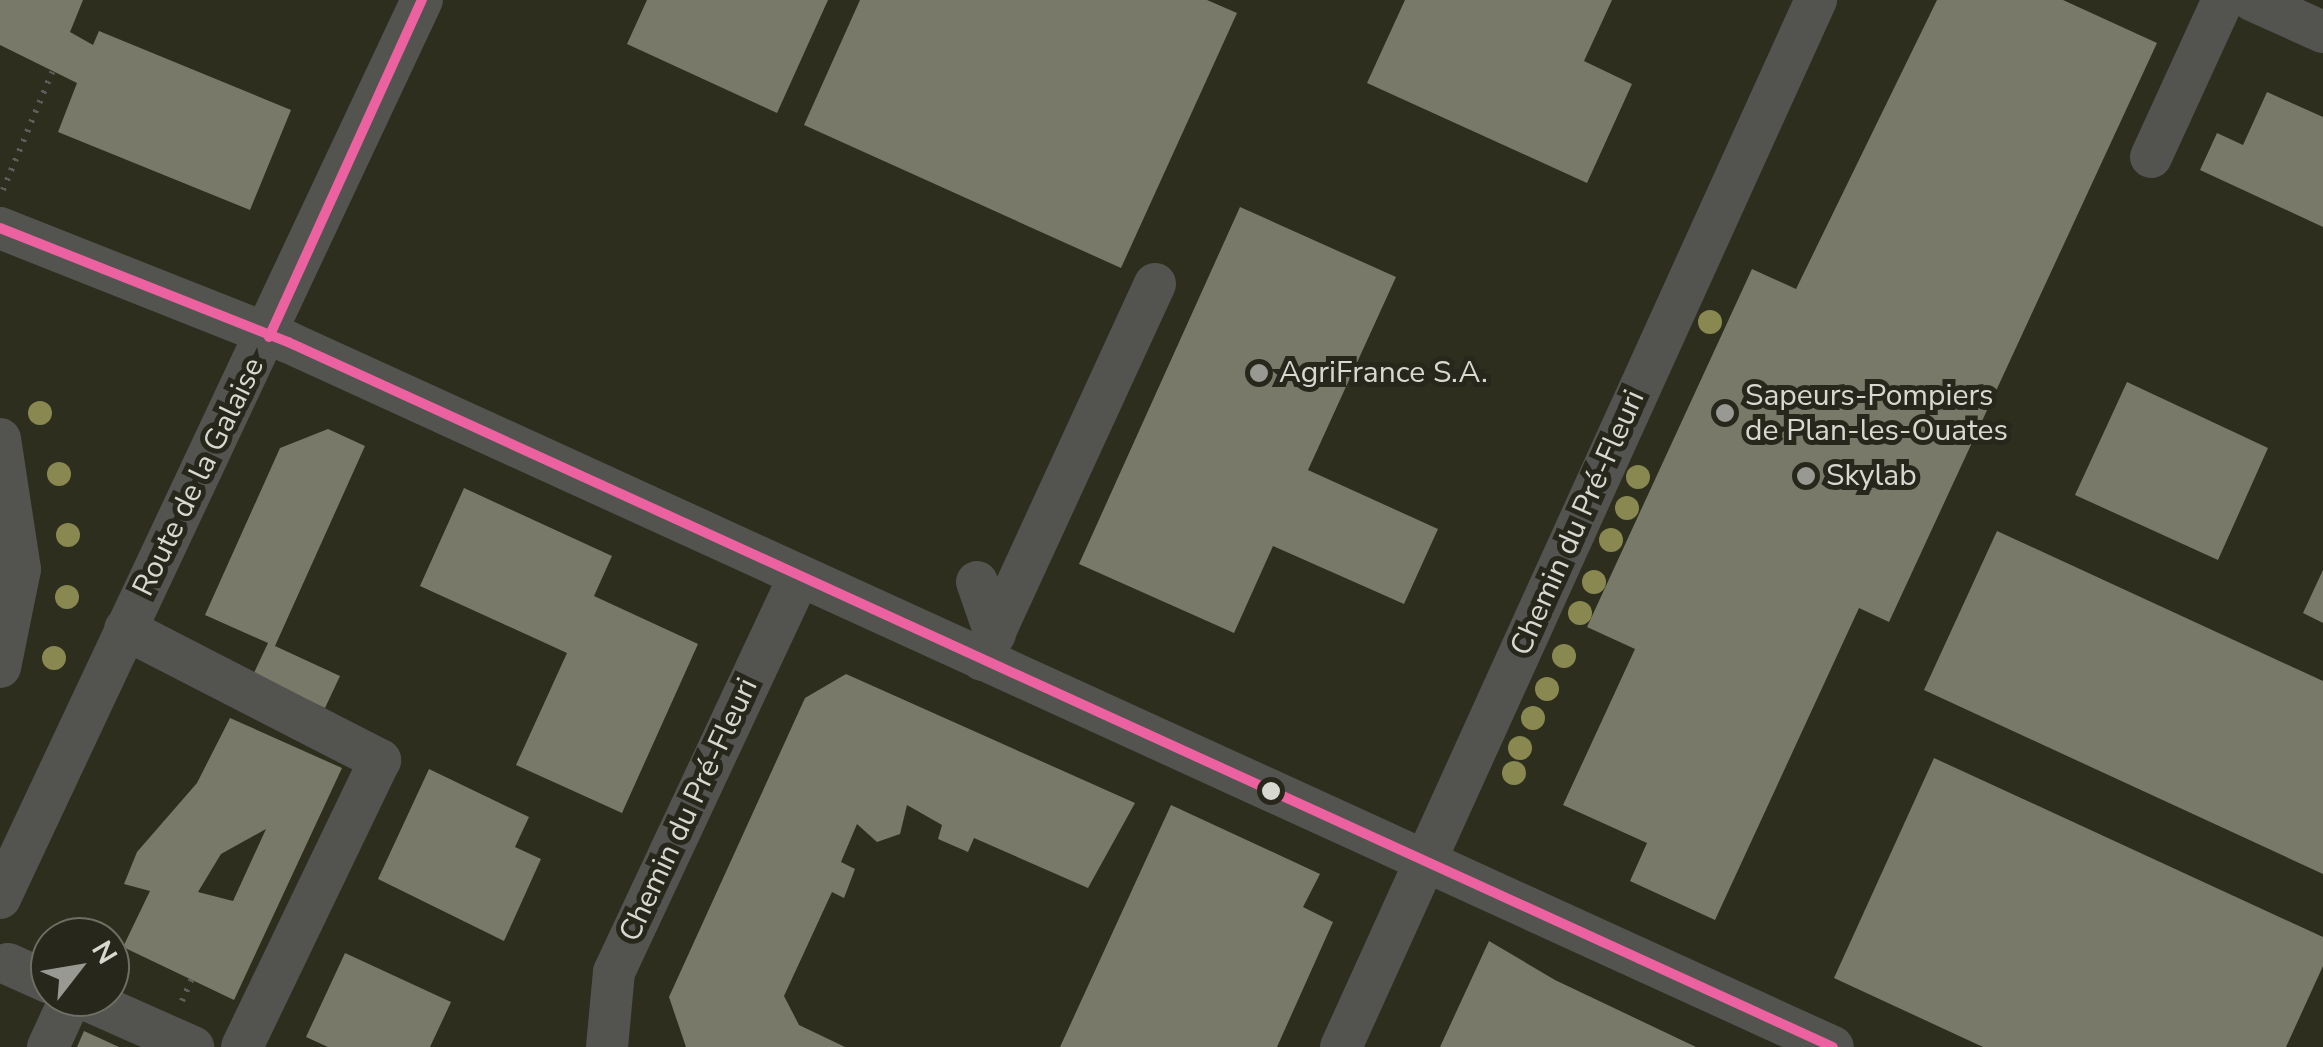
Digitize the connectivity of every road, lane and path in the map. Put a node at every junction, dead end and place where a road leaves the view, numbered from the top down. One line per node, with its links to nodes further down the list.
1 (422, 0): 11 (street, Route de la Galaise)
2 (1816, 0): 18 (street, Chemin du Pré-Fleuri)
3 (2223, 0): 7 (street)
4 (2252, 0): 5 (street)
5 (2323, 32)
6 (52, 72): 8 (path)
7 (2152, 156)
8 (0, 197)
9 (0, 228): 11 (street)
10 (1155, 284): 16 (street)
11 (269, 336): 13 (street); 15 (street, Route de la Galaise)
12 (0, 439): 17 (street)
13 (798, 580): 16 (street); 27 (street, Chemin du Pré-Fleuri)
14 (977, 582): 16 (street)
15 (125, 630): 19 (street, Route de la Galaise); 26 (street)
16 (989, 647): 18 (street)
17 (0, 667)
18 (1424, 864): 28 (street, Chemin du Pré-Fleuri); 29 (street)
19 (0, 898)
20 (8, 964): 21 (street)
21 (30, 974)
22 (62, 1017): 24 (street)
23 (125, 1017): 25 (street)
24 (48, 1047)
25 (193, 1047)
26 (242, 1047)
27 (607, 1047)
28 (1341, 1047)
29 (1833, 1047)

